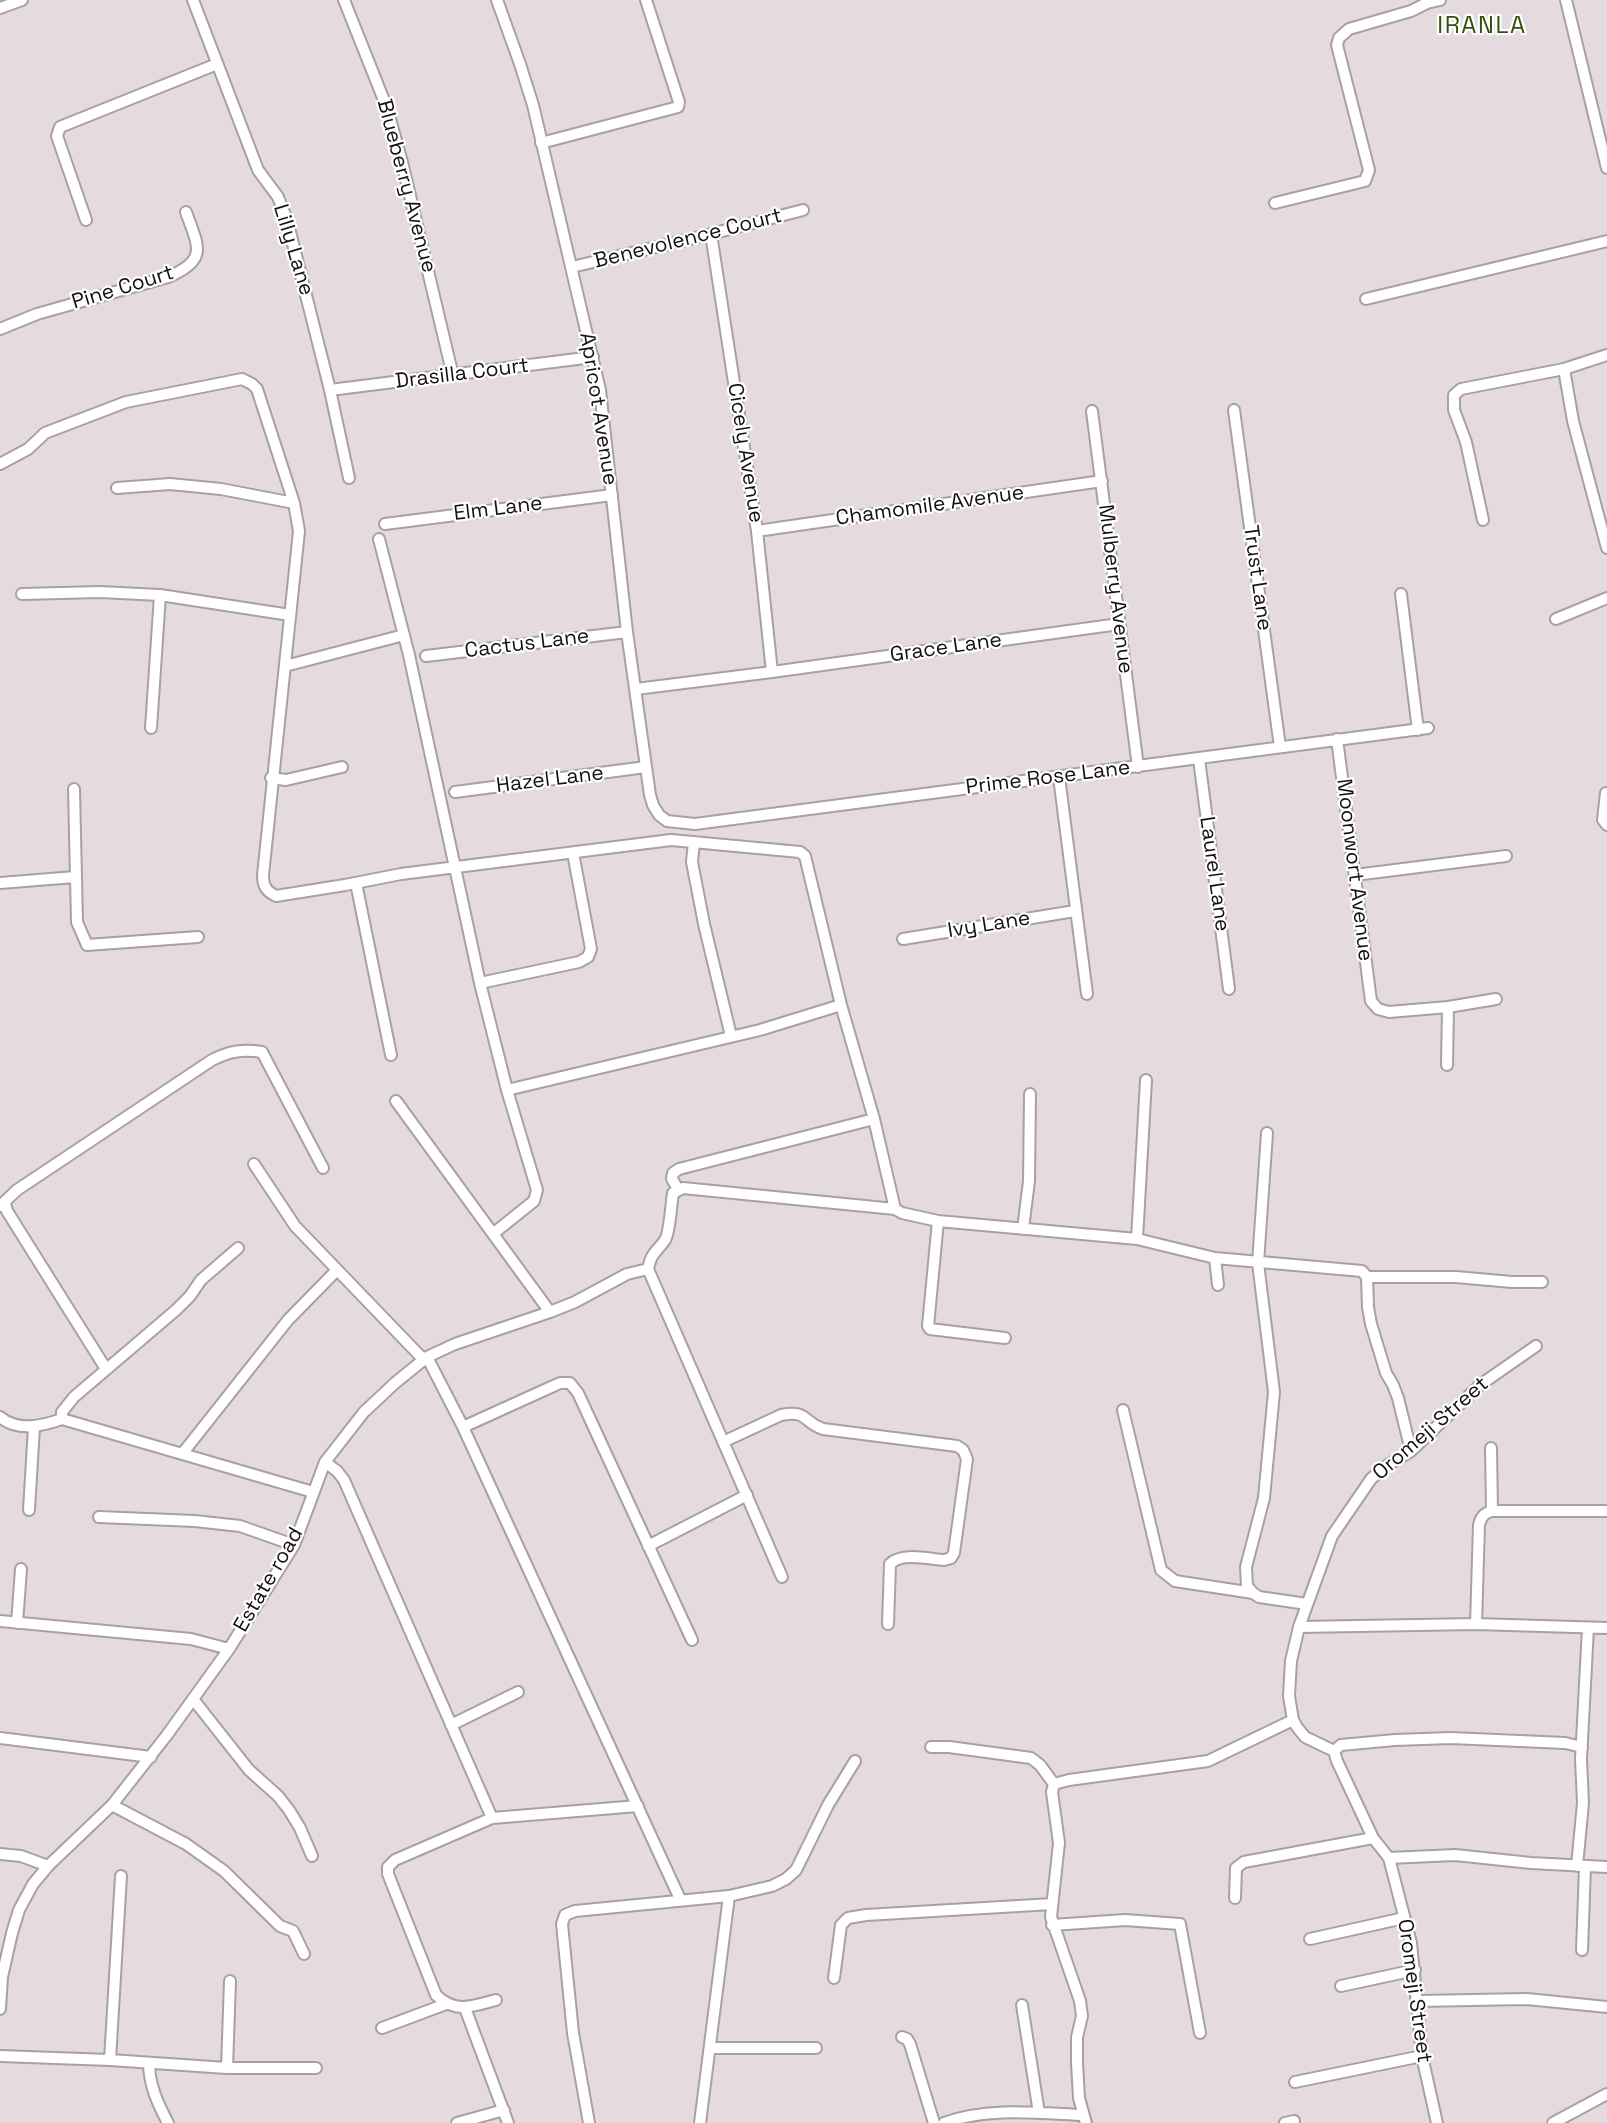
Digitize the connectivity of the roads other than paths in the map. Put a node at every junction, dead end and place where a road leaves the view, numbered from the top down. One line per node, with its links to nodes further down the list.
1 (193, 0): 11 (street, Lilly Lane)
2 (344, 0): 26 (street, Blueberry Avenue)
3 (496, 0): 12 (street, Apricot Avenue)
4 (646, 0): 12 (street)
5 (1408, 0): 10 (street)
6 (1440, 0): 10 (street)
7 (1566, 0): 13 (street)
8 (16, 1): 9 (street)
9 (0, 8)
10 (1411, 11): 14 (street)
11 (217, 64): 17 (street); 27 (street, Lilly Lane)
12 (541, 143): 20 (street, Apricot Avenue)
13 (1607, 168)
14 (1275, 203)
15 (803, 210): 18 (street, Benevolence Court)
16 (186, 212): 22 (street, Pine Court)
17 (86, 220)
18 (711, 234): 20 (street, Benevolence Court); 38 (street, Cicely Avenue)
19 (1607, 241): 21 (street)
20 (572, 267): 24 (street, Apricot Avenue)
21 (1366, 298)
22 (0, 329)
23 (1607, 355): 25 (street)
24 (593, 357): 26 (street, Drasilla Court); 34 (street, Apricot Avenue)
25 (1564, 369): 36 (street); 40 (street)
26 (453, 376): 27 (street, Drasilla Court)
27 (330, 390): 31 (street, Lilly Lane)
28 (1234, 410): 56 (street, Trust Lane)
29 (1092, 411): 32 (street, Mulberry Avenue)
30 (0, 464): 35 (street)
31 (349, 478)
32 (1102, 481): 38 (street, Chamomile Avenue); 47 (street, Mulberry Avenue)
33 (117, 488): 35 (street)
34 (612, 495): 37 (street, Elm Lane); 48 (street, Apricot Avenue)
35 (294, 503): 45 (street)
36 (1483, 520)
37 (385, 524)
38 (757, 531): 52 (street, Cicely Avenue)
39 (379, 539): 49 (street)
40 (1607, 548)
41 (22, 594): 43 (street)
42 (1401, 594): 55 (street, Prime Rose Lane)
43 (160, 595): 45 (street); 54 (street)
44 (1607, 598): 46 (street)
45 (290, 615): 51 (street)
46 (1557, 619)
47 (1119, 624): 52 (street, Grace Lane); 60 (street, Mulberry Avenue)
48 (627, 632): 50 (street, Cactus Lane); 53 (street, Apricot Avenue)
49 (404, 635): 51 (street); 71 (street)
50 (426, 656)
51 (285, 666): 62 (street)
52 (772, 672): 53 (street, Grace Lane)
53 (636, 689): 59 (street, Apricot Avenue)
54 (151, 728)
55 (1337, 739): 56 (street, Prime Rose Lane); 72 (street, Moonwort Avenue)
56 (1280, 747): 57 (street, Prime Rose Lane)
57 (1198, 759): 60 (street, Prime Rose Lane); 80 (street, Laurel Lane)
58 (342, 767): 62 (street)
59 (646, 767): 64 (street, Hazel Lane); 66 (street, Apricot Avenue)
60 (1138, 767): 61 (street, Prime Rose Lane)
61 (1059, 777): 66 (street, Prime Rose Lane); 76 (street)
62 (272, 778): 75 (street)
63 (74, 789): 73 (street)
64 (455, 792)
65 (1606, 793): 67 (street)
66 (667, 821)
67 (1607, 825)
68 (694, 842): 69 (street); 83 (street); 85 (street)
69 (573, 853): 71 (street); 79 (street)
70 (1506, 856): 72 (street)
71 (454, 868): 75 (street); 79 (street)
72 (1355, 875): 84 (street, Moonwort Avenue)
73 (75, 877): 74 (street); 77 (street)
74 (0, 883)
75 (356, 883): 86 (street)
76 (1075, 911): 78 (street, Ivy Lane); 81 (street)
77 (198, 937)
78 (903, 939)
79 (480, 983): 89 (street)
80 (1229, 989)
81 (1087, 994)
82 (1496, 999): 84 (street)
83 (841, 1005): 85 (street); 92 (street)
84 (1448, 1007): 87 (street)
85 (731, 1036): 89 (street)
86 (391, 1055)
87 (1447, 1065)
88 (1146, 1080): 102 (street)
89 (507, 1090): 101 (street)
90 (1030, 1094): 100 (street)
91 (396, 1101): 101 (street)
92 (874, 1119): 96 (street); 98 (street)
93 (1268, 1133): 105 (street)
94 (254, 1164): 107 (street)
95 (323, 1168): 97 (street)
96 (678, 1189): 98 (street); 106 (street)
97 (3, 1204): 115 (street)
98 (895, 1209): 99 (street)
99 (938, 1221): 100 (street); 112 (street)
100 (1023, 1229): 102 (street)
101 (494, 1233): 111 (street)
102 (1137, 1239): 104 (street)
103 (238, 1248): 115 (street)
104 (1215, 1258): 105 (street); 110 (street)
105 (1258, 1263): 108 (street); 136 (street)
106 (648, 1269): 111 (street, Estate road); 121 (street)
107 (338, 1270): 114 (street); 124 (street)
108 (1367, 1277): 109 (street); 123 (street)
109 (1542, 1282)
110 (1218, 1285)
111 (550, 1312): 114 (street, Estate road)
112 (1005, 1338)
113 (1536, 1346): 123 (street, Oromeji Street)
114 (425, 1358): 120 (street); 125 (street, Estate road)
115 (106, 1369): 118 (street)
116 (1123, 1410): 136 (street)
117 (0, 1417): 119 (street)
118 (62, 1419): 119 (street); 124 (street)
119 (34, 1427): 128 (street)
120 (463, 1427): 133 (street); 159 (street)
121 (723, 1442): 127 (street); 140 (street)
122 (1491, 1448): 129 (street)
123 (1411, 1451): 137 (street, Oromeji Street)
124 (182, 1454): 126 (street)
125 (325, 1462): 126 (street, Estate road); 150 (street)
126 (313, 1492): 132 (street, Estate road)
127 (747, 1495): 133 (street); 135 (street)
128 (29, 1510)
129 (1492, 1510): 130 (street); 141 (street)
130 (1607, 1511)
131 (99, 1518): 132 (street)
132 (294, 1545): 146 (street, Estate road)
133 (648, 1546): 145 (street)
134 (21, 1569): 139 (street)
135 (783, 1576)
136 (1253, 1593): 137 (street)
137 (1307, 1604): 142 (street, Oromeji Street)
138 (0, 1621): 139 (street)
139 (17, 1623): 146 (street)
140 (888, 1624)
141 (1476, 1624): 142 (street); 143 (street)
142 (1299, 1627): 149 (street, Oromeji Street)
143 (1588, 1628): 144 (street); 153 (street)
144 (1607, 1628)
145 (692, 1640)
146 (229, 1649): 148 (street, Estate road)
147 (518, 1692): 150 (street)
148 (193, 1699): 155 (street, Estate road); 163 (street)
149 (1293, 1720): 154 (street); 157 (street)
150 (451, 1725): 160 (street)
151 (0, 1738): 155 (street)
152 (931, 1747): 157 (street)
153 (1582, 1747): 154 (street); 166 (street)
154 (1334, 1751): 161 (street, Oromeji Street)
155 (151, 1756): 158 (street, Estate road)
156 (855, 1761): 169 (street)
157 (1054, 1784): 172 (street)
158 (112, 1805): 165 (street, Estate road); 177 (street)
159 (638, 1806): 160 (street); 171 (street)
160 (492, 1818): 185 (street)
161 (1373, 1838): 164 (street, Oromeji Street); 170 (street)
162 (0, 1854): 165 (street)
163 (312, 1856)
164 (1389, 1858): 166 (street); 173 (street, Oromeji Street)
165 (48, 1866): 179 (street, Estate road)
166 (1581, 1867): 167 (street); 176 (street)
167 (1607, 1867)
168 (121, 1876): 197 (street)
169 (729, 1896): 171 (street); 193 (street)
170 (1234, 1898)
171 (680, 1899): 209 (street)
172 (1052, 1904): 174 (street); 180 (street)
173 (1404, 1918): 175 (street); 178 (street, Oromeji Street)
174 (1052, 1925): 191 (street); 205 (street)
175 (1310, 1939)
176 (1582, 1950)
177 (304, 1954)
178 (1415, 1970): 182 (street); 184 (street, Oromeji Street)
179 (1, 1977): 189 (street, Estate road)
180 (834, 1978)
181 (230, 1981): 199 (street)
182 (1341, 1986)
183 (496, 2000): 188 (street)
184 (1418, 2001): 187 (street); 195 (street, Oromeji Street)
185 (446, 2004): 188 (street); 190 (street)
186 (1022, 2005): 204 (street)
187 (1607, 2007)
188 (465, 2008): 203 (street)
189 (0, 2009)
190 (382, 2028)
191 (1200, 2033)
192 (902, 2037): 211 (street)
193 (710, 2048): 194 (street); 210 (street)
194 (816, 2048)
195 (1422, 2055): 201 (street); 213 (street, Oromeji Street)
196 (0, 2056): 197 (street)
197 (110, 2060): 198 (street)
198 (149, 2063): 199 (street); 206 (street)
199 (227, 2068): 200 (street)
200 (316, 2068)
201 (1295, 2082)
202 (1607, 2094): 214 (street)
203 (504, 2110): 207 (street); 208 (street)
204 (1039, 2113): 205 (street); 212 (street)
205 (1085, 2119)
206 (168, 2123)
207 (457, 2123)
208 (508, 2123)
209 (589, 2123)
210 (700, 2123)
211 (934, 2123)
212 (944, 2123)
213 (1437, 2123)
214 (1553, 2123)

